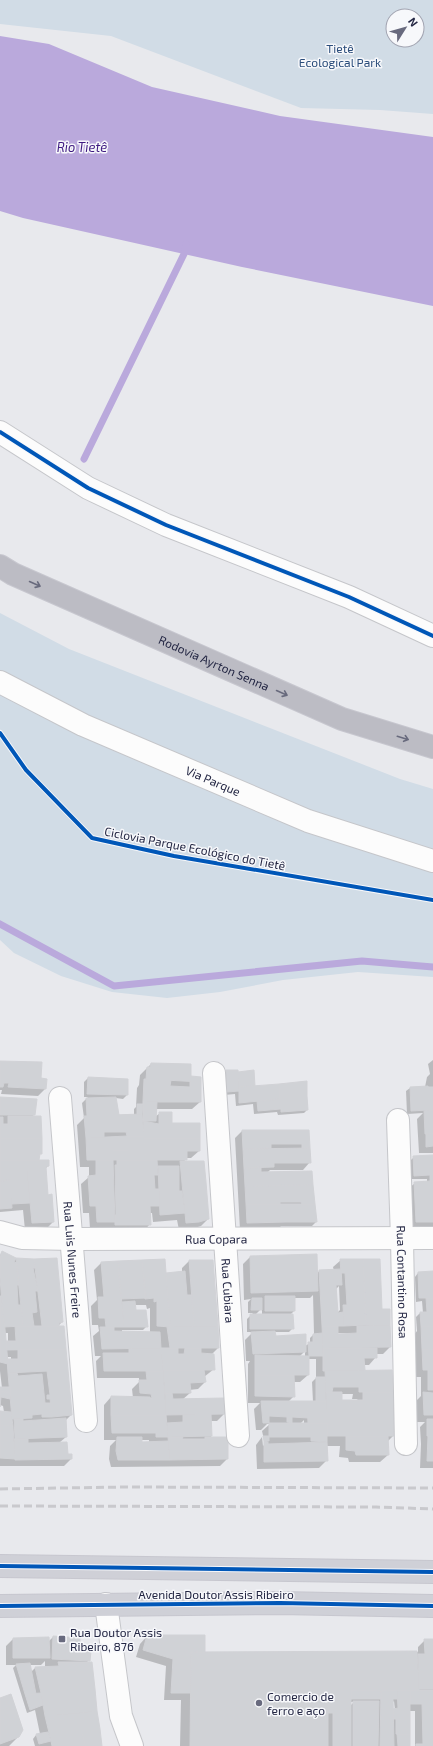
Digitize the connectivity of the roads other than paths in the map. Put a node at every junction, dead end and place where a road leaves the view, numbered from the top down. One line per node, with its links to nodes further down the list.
1 (0, 432): 3 (street)
2 (0, 566): 5 (highway, Rodovia Ayrton Senna, one-way to 5)
3 (433, 636)
4 (0, 682): 6 (street, Via Parque)
5 (433, 747)
6 (433, 861)
7 (214, 1073): 11 (street, Rua Cubiara)
8 (60, 1098): 13 (street, Rua Luis Nunes Freire)
9 (398, 1120): 14 (street, Rua Contantino Rosa)
10 (0, 1232): 13 (street, Rua Copara)
11 (225, 1238): 13 (street, Rua Copara); 14 (street, Rua Copara); 16 (street, Rua Cubiara)
12 (433, 1238): 14 (street, Rua Copara)
13 (73, 1239): 15 (street, Rua Luis Nunes Freire)
14 (402, 1239): 17 (street, Rua Contantino Rosa)
15 (86, 1421)
16 (238, 1436)
17 (406, 1444)
18 (0, 1566): 19 (main road, Avenida Doutor Assis Ribeiro)
19 (433, 1572)
20 (106, 1604): 21 (main road, Avenida Doutor Assis Ribeiro); 22 (main road, Avenida Doutor Assis Ribeiro); 23 (street)
21 (0, 1606)
22 (433, 1606)
23 (132, 1746)

